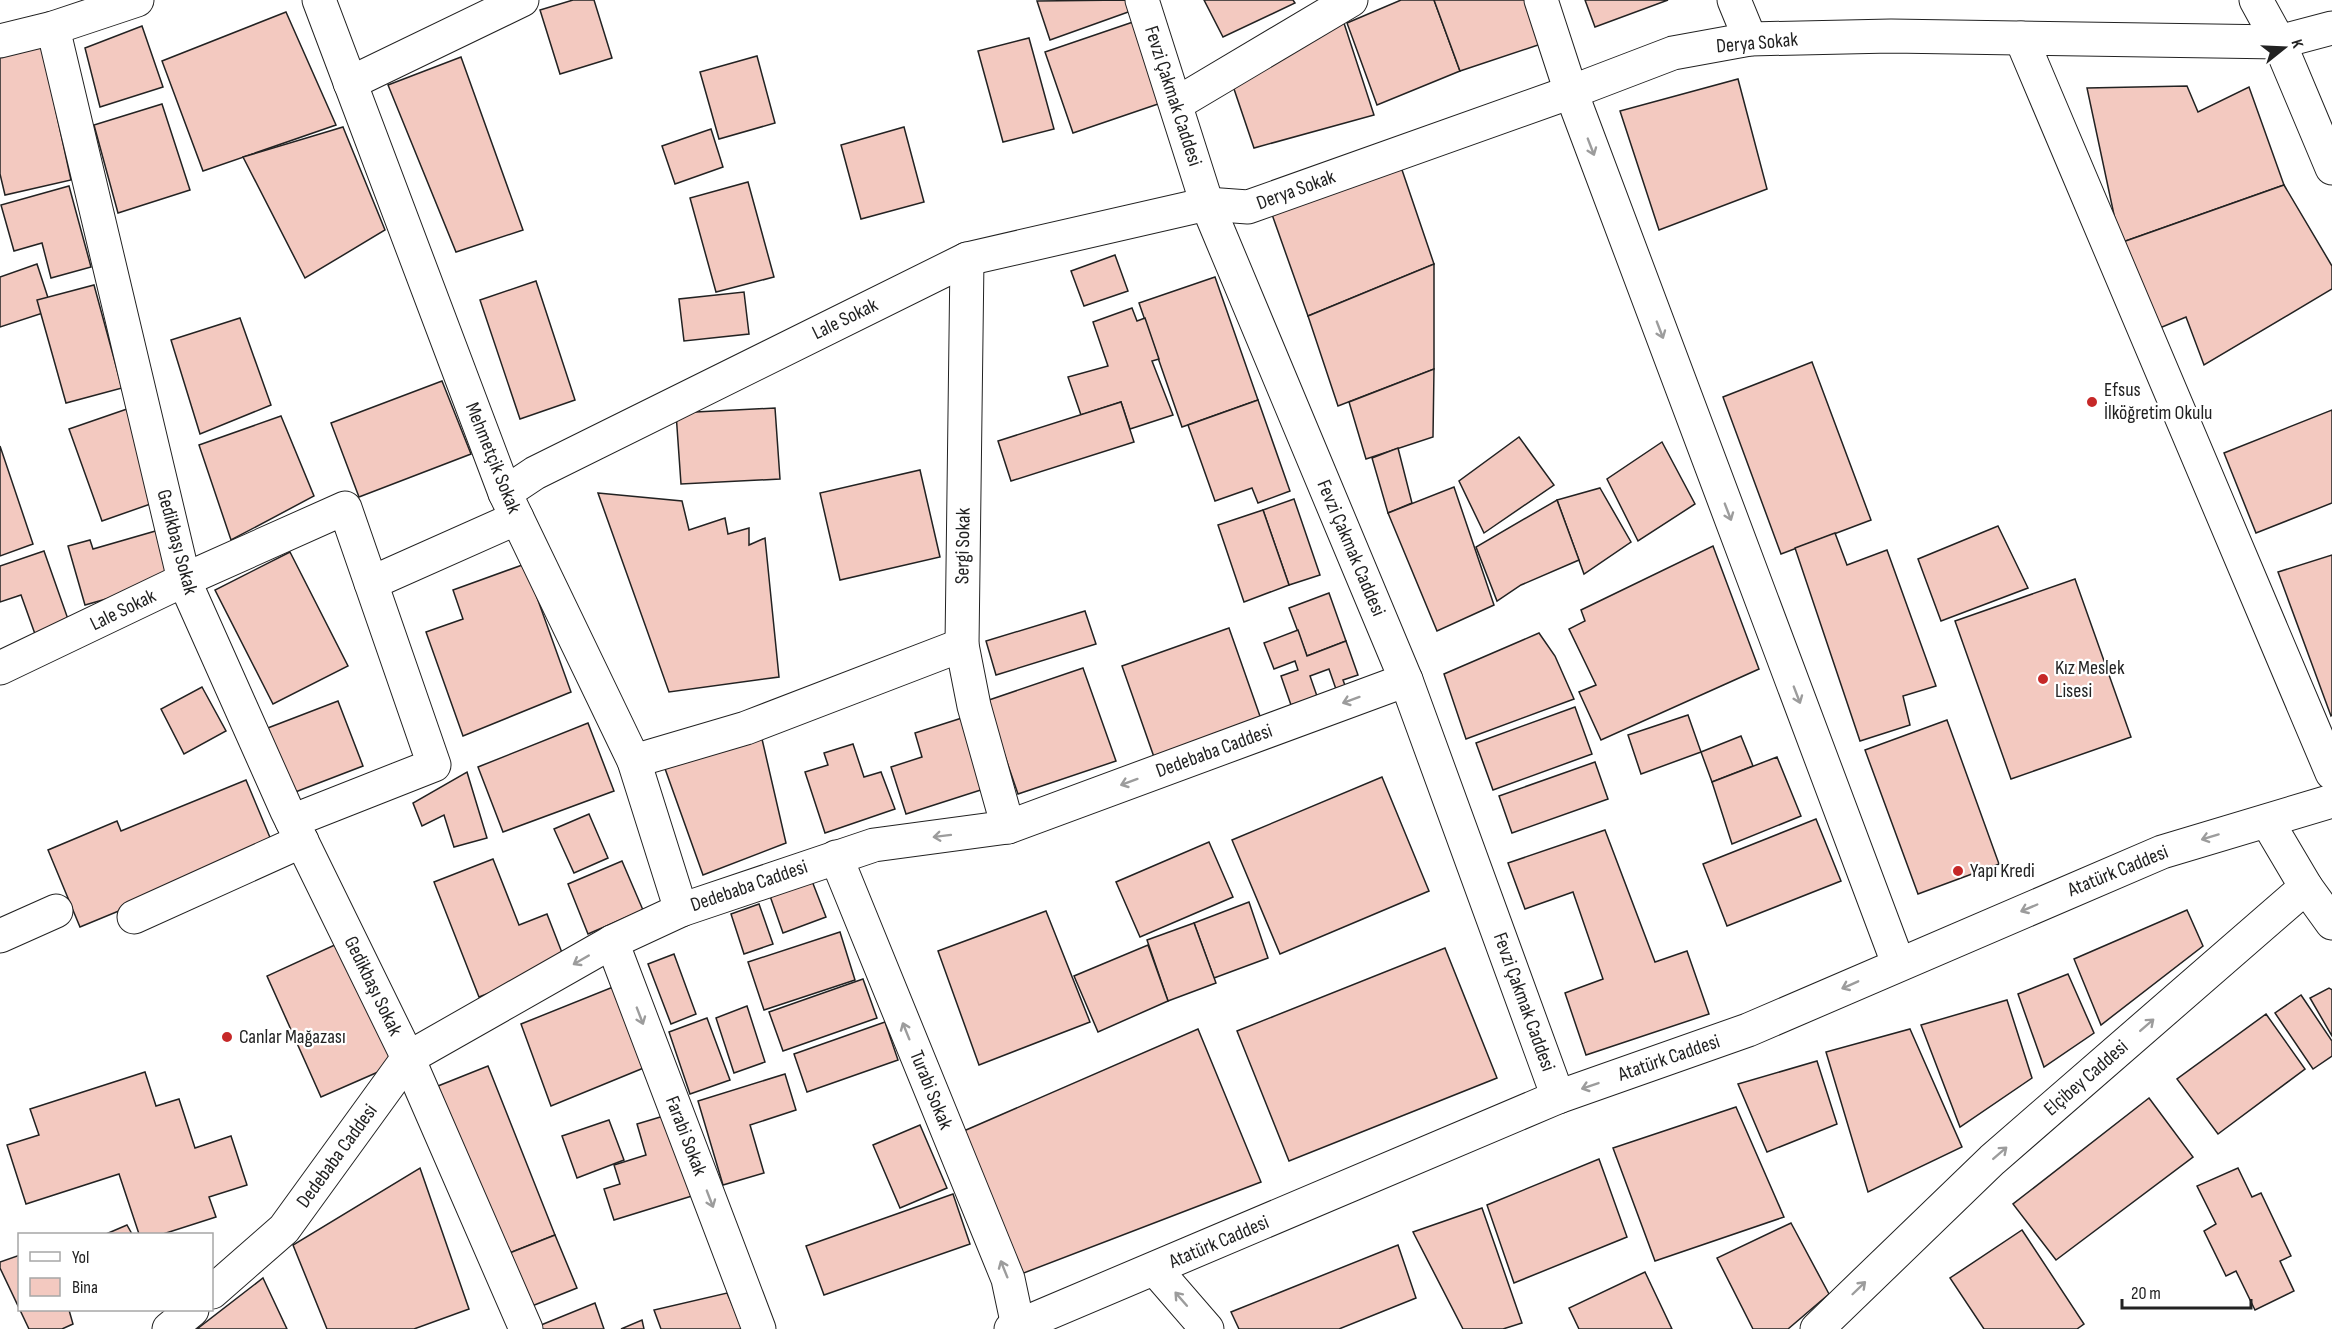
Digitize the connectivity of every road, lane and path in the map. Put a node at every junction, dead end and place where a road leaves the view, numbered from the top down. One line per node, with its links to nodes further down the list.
1 (136, 0): 9 (street)
2 (319, 0): 15 (street, Mehmetçik Sokak)
3 (522, 0): 15 (street)
4 (1142, 0): 17 (street, Fevzi Çakmak Caddesi)
5 (1351, 0): 17 (street)
6 (1541, 0): 16 (street)
7 (1734, 0): 12 (street)
8 (2256, 0): 14 (street)
9 (53, 28): 13 (street); 22 (street, Gedikbaşı Sokak)
10 (2332, 28): 14 (street, Derya Sokak)
11 (2021, 38): 12 (street, Derya Sokak); 14 (street, Derya Sokak); 28 (street)
12 (1750, 39): 16 (street, Derya Sokak)
13 (0, 41)
14 (2279, 42): 18 (street)
15 (350, 83): 21 (street, Mehmetçik Sokak)
16 (1570, 92): 19 (street, Derya Sokak); 41 (street, one-way to 41)
17 (1176, 104): 19 (street, Fevzi Çakmak Caddesi)
18 (2332, 168)
19 (1208, 204): 20 (street, Lale Sokak); 26 (street, Fevzi Çakmak Caddesi)
20 (967, 259): 21 (street, Lale Sokak); 24 (street, Sergi Sokak)
21 (511, 506): 23 (street, Lale Sokak); 27 (street, Mehmetçik Sokak)
22 (184, 580): 23 (street, Lale Sokak); 25 (street, Lale Sokak); 32 (street, Gedikbaşı Sokak)
23 (371, 583): 32 (street)
24 (962, 645): 27 (street); 31 (street, Sergi Sokak)
25 (0, 668)
26 (1406, 680): 31 (street, Dedebaba Caddesi, one-way to 31); 43 (street, Fevzi Çakmak Caddesi)
27 (634, 761): 35 (street, Mehmetçik Sokak)
28 (2332, 773)
29 (2332, 801): 30 (street, Atatürk Caddesi)
30 (2266, 821): 34 (street); 41 (street, Atatürk Caddesi, one-way to 41)
31 (1008, 827): 33 (street, Dedebaba Caddesi, one-way to 33)
32 (297, 831): 37 (street); 42 (street, Gedikbaşı Sokak)
33 (836, 857): 35 (street, Dedebaba Caddesi); 46 (street, Turabi Sokak, one-way to 33)
34 (2306, 887): 38 (street); 50 (street, Elçibey Caddesi, one-way to 34)
35 (681, 910): 40 (street, Dedebaba Caddesi)
36 (56, 911): 39 (street)
37 (134, 917)
38 (2332, 922)
39 (0, 936)
40 (612, 942): 42 (street, Dedebaba Caddesi, one-way to 42); 48 (street, Farabi Sokak, one-way to 48)
41 (1898, 963): 43 (street, Atatürk Caddesi, one-way to 43)
42 (408, 1058): 45 (street, Dedebaba Caddesi); 47 (street, Gedikbaşı Sokak)
43 (1558, 1096): 44 (street, Atatürk Caddesi)
44 (1155, 1269): 46 (street, Atatürk Caddesi); 49 (street, one-way to 44)
45 (213, 1291)
46 (1015, 1328)
47 (526, 1329)
48 (759, 1329)
49 (1207, 1329)
50 (1817, 1329)

